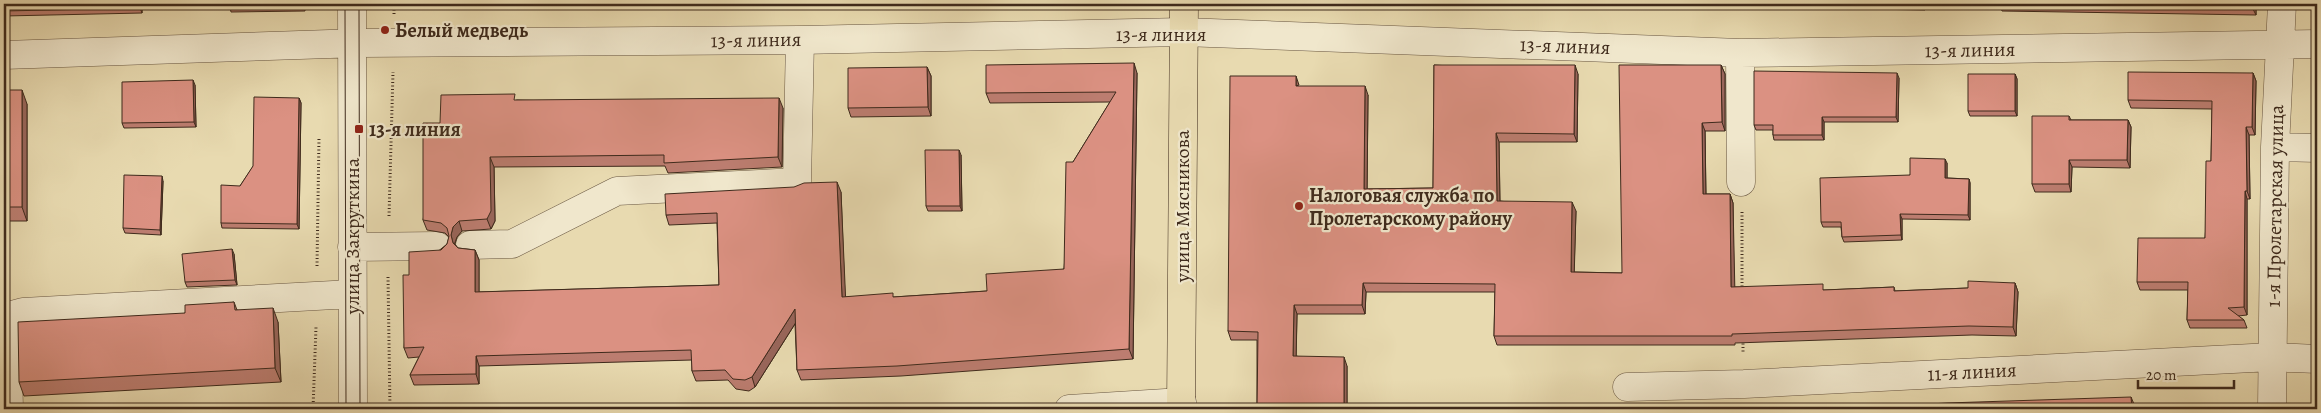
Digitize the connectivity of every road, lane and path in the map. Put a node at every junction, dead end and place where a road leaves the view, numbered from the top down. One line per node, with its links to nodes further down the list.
1 (352, 4): 7 (street, улица Закруткина)
2 (394, 4): 8 (path)
3 (1184, 4): 5 (main road, улица Мясникова)
4 (2282, 4): 10 (street, 1-я Пролетарская улица)
5 (1183, 32): 6 (street, 13-я линия); 11 (street, 13-я линия); 29 (main road, улица Мясникова)
6 (800, 40): 8 (street, 13-я линия); 17 (street)
7 (353, 44): 8 (street, 13-я линия); 12 (street, 13-я линия); 20 (street, улица Закруткина)
8 (394, 44): 18 (path)
9 (2317, 44): 10 (street, 13-я линия)
10 (2280, 45): 11 (street, 13-я линия); 14 (street, 1-я Пролетарская улица)
11 (1740, 53): 16 (street)
12 (4, 55)
13 (319, 129): 22 (path)
14 (2275, 147): 15 (street); 25 (street, 1-я Пролетарская улица)
15 (2317, 148)
16 (1741, 182): 23 (path)
17 (470, 245)
18 (388, 246): 19 (street); 20 (street); 33 (path)
19 (437, 246)
20 (352, 247): 21 (street, улица Закруткина)
21 (352, 294): 22 (street); 32 (street, улица Закруткина)
22 (317, 296): 30 (street); 31 (path)
23 (1743, 298)
24 (1743, 336): 27 (path)
25 (2272, 357): 26 (street, 11-я линия); 27 (street, 11-я линия); 35 (street, 1-я Пролетарская улица)
26 (2317, 359)
27 (1744, 384): 28 (street, 11-я линия)
28 (1627, 387)
29 (1182, 406): 34 (street)
30 (9, 409)
31 (313, 409)
32 (353, 409)
33 (390, 409)
34 (1069, 409)
35 (2272, 409)

